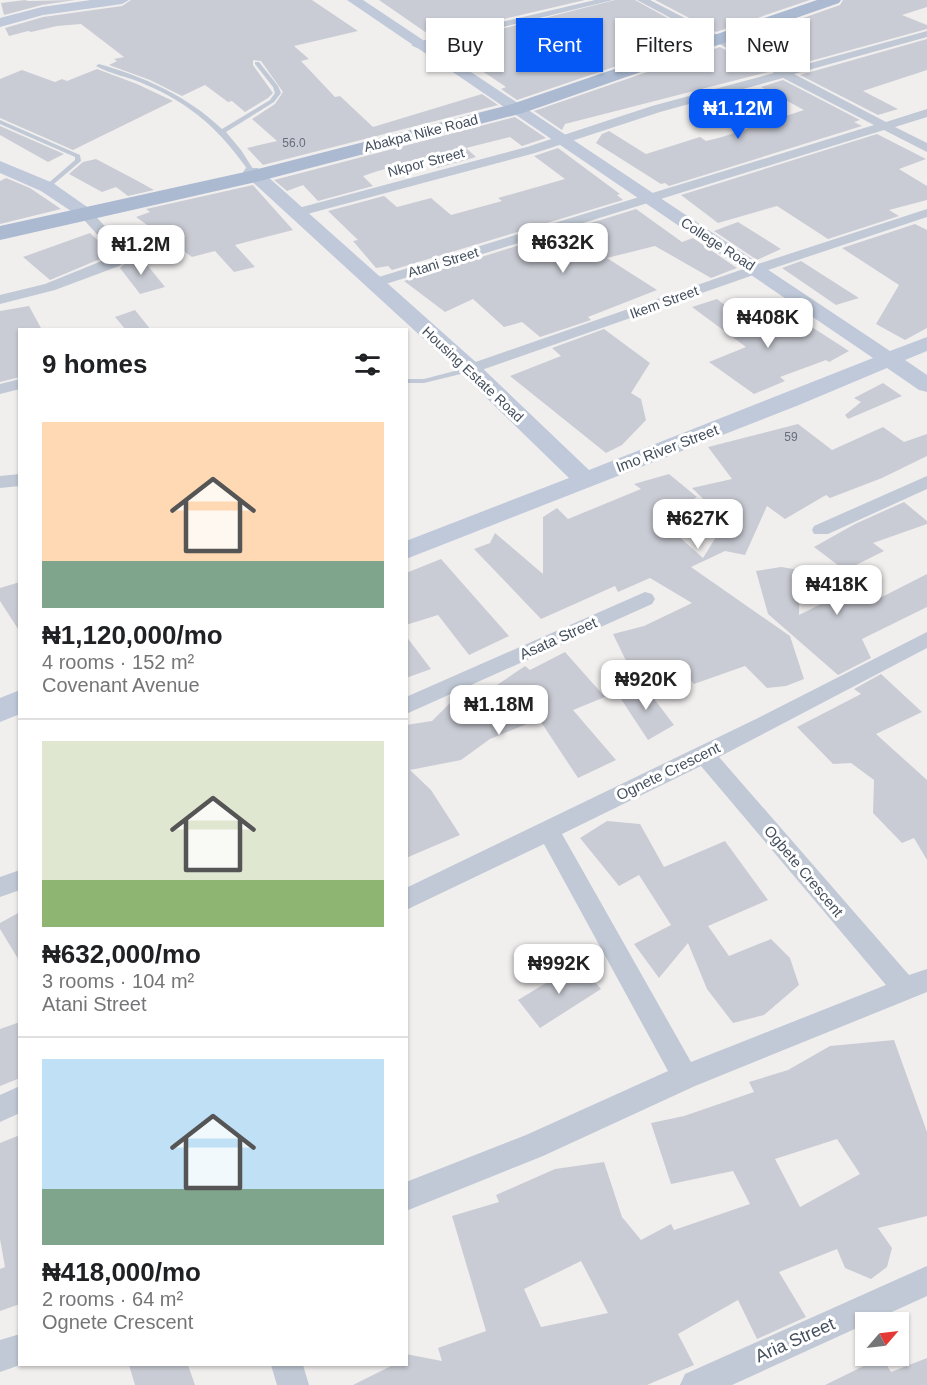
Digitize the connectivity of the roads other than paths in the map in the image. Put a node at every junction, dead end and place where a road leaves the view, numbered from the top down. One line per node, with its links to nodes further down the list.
1 (122, 0): 8 (street)
2 (354, 0): 11 (street, College Road)
3 (608, 0): 11 (street)
4 (642, 0): 7 (street)
5 (824, 0): 10 (main road, Abakpa Nike Road)
6 (833, 0): 10 (main road, Abakpa Nike Road)
7 (676, 18)
8 (0, 23)
9 (927, 34): 15 (street)
10 (714, 38): 15 (street)
11 (417, 45): 16 (street, College Road)
12 (257, 63): 20 (lane)
13 (99, 66): 20 (lane)
14 (615, 72): 16 (main road, Abakpa Nike Road)
15 (783, 74): 19 (street); 21 (street, Nkpor Street)
16 (512, 107): 21 (street, College Road); 24 (main road, Abakpa Nike Road)
17 (927, 113): 19 (street)
18 (0, 122): 25 (lane)
19 (884, 127): 22 (street); 26 (street, Atani Street)
20 (223, 131): 24 (lane)
21 (564, 140): 26 (street, College Road); 28 (street, Nkpor Street)
22 (927, 148)
23 (0, 166): 25 (street)
24 (254, 174): 27 (main road, Abakpa Nike Road); 28 (street, Housing Estate Road)
25 (48, 187): 27 (street)
26 (650, 200): 31 (street, College Road); 32 (street, Atani Street)
27 (83, 211): 30 (main road, Abakpa Nike Road); 33 (street)
28 (296, 213): 32 (street, Housing Estate Road)
29 (927, 213): 31 (street, Ikem Street)
30 (0, 230)
31 (757, 269): 35 (street, College Road); 36 (street, Ikem Street)
32 (374, 283): 36 (street, Housing Estate Road)
33 (0, 300)
34 (927, 343): 35 (street, Imo River Street)
35 (887, 358): 39 (street, College Road); 42 (street, Imo River Street)
36 (470, 369): 37 (lane); 42 (street, Housing Estate Road)
37 (408, 381)
38 (18, 384): 40 (street)
39 (927, 385)
40 (0, 390)
41 (18, 480): 43 (street)
42 (585, 480): 46 (street, Imo River Street)
43 (0, 482)
44 (927, 482): 45 (street)
45 (821, 530)
46 (408, 550)
47 (645, 599): 50 (street, Asata Street)
48 (927, 639): 52 (street, Ognete Crescent)
49 (18, 703): 51 (street)
50 (408, 705)
51 (0, 711)
52 (704, 754): 53 (street, Ognete Crescent); 57 (street, Ogbete Crescent)
53 (548, 830): 56 (street, Ognete Crescent); 58 (street)
54 (18, 881): 55 (street)
55 (0, 887)
56 (408, 899)
57 (916, 985): 58 (street)
58 (685, 1077): 61 (street)
59 (18, 1100): 60 (street)
60 (0, 1109)
61 (408, 1196)
62 (927, 1281): 67 (street, Aria Street)
63 (18, 1350): 64 (street)
64 (0, 1356)
65 (287, 1366): 66 (street)
66 (293, 1385)
67 (696, 1385)

